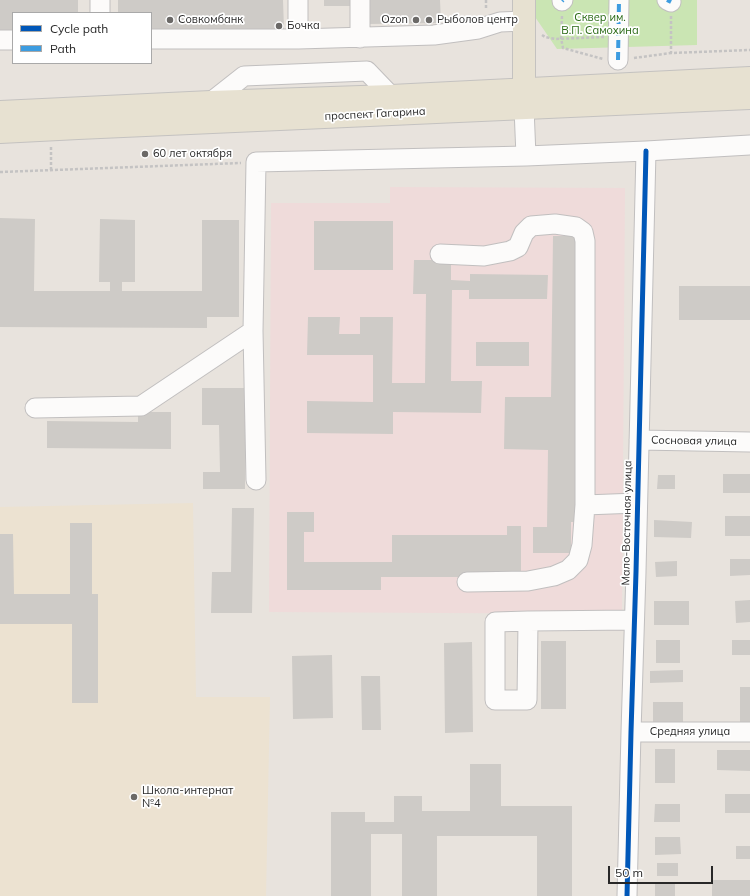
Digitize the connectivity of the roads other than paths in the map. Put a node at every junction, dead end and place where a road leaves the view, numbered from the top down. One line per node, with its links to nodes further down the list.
1 (100, 0): 6 (street)
2 (298, 0): 9 (street)
3 (360, 0): 7 (street)
4 (619, 0): 12 (street)
5 (524, 11): 7 (street); 14 (main road)
6 (100, 12)
7 (360, 38): 9 (street)
8 (152, 39): 9 (street)
9 (298, 39)
10 (0, 40): 11 (street)
11 (12, 40)
12 (618, 60)
13 (750, 78): 14 (main road, проспект Гагарина)
14 (524, 98): 15 (main road, проспект Гагарина); 16 (main road, проспект Гагарина); 17 (main road, проспект Гагарина); 20 (street)
15 (750, 98)
16 (0, 112)
17 (0, 132)
18 (750, 145): 19 (street)
19 (646, 151): 20 (street); 24 (street, Мало-Восточная улица)
20 (526, 156): 22 (street)
21 (440, 254): 28 (street)
22 (253, 331): 23 (street); 26 (street)
23 (35, 408)
24 (639, 440): 25 (street, Сосновая улица); 27 (street, Мало-Восточная улица)
25 (750, 442)
26 (256, 480)
27 (637, 503): 28 (street); 30 (street, Мало-Восточная улица)
28 (585, 505): 29 (street)
29 (467, 582)
30 (634, 620): 31 (street); 32 (street, Мало-Восточная улица)
31 (528, 621)
32 (631, 732): 33 (street, Средняя улица); 34 (street, Мало-Восточная улица)
33 (750, 732)
34 (627, 896)

